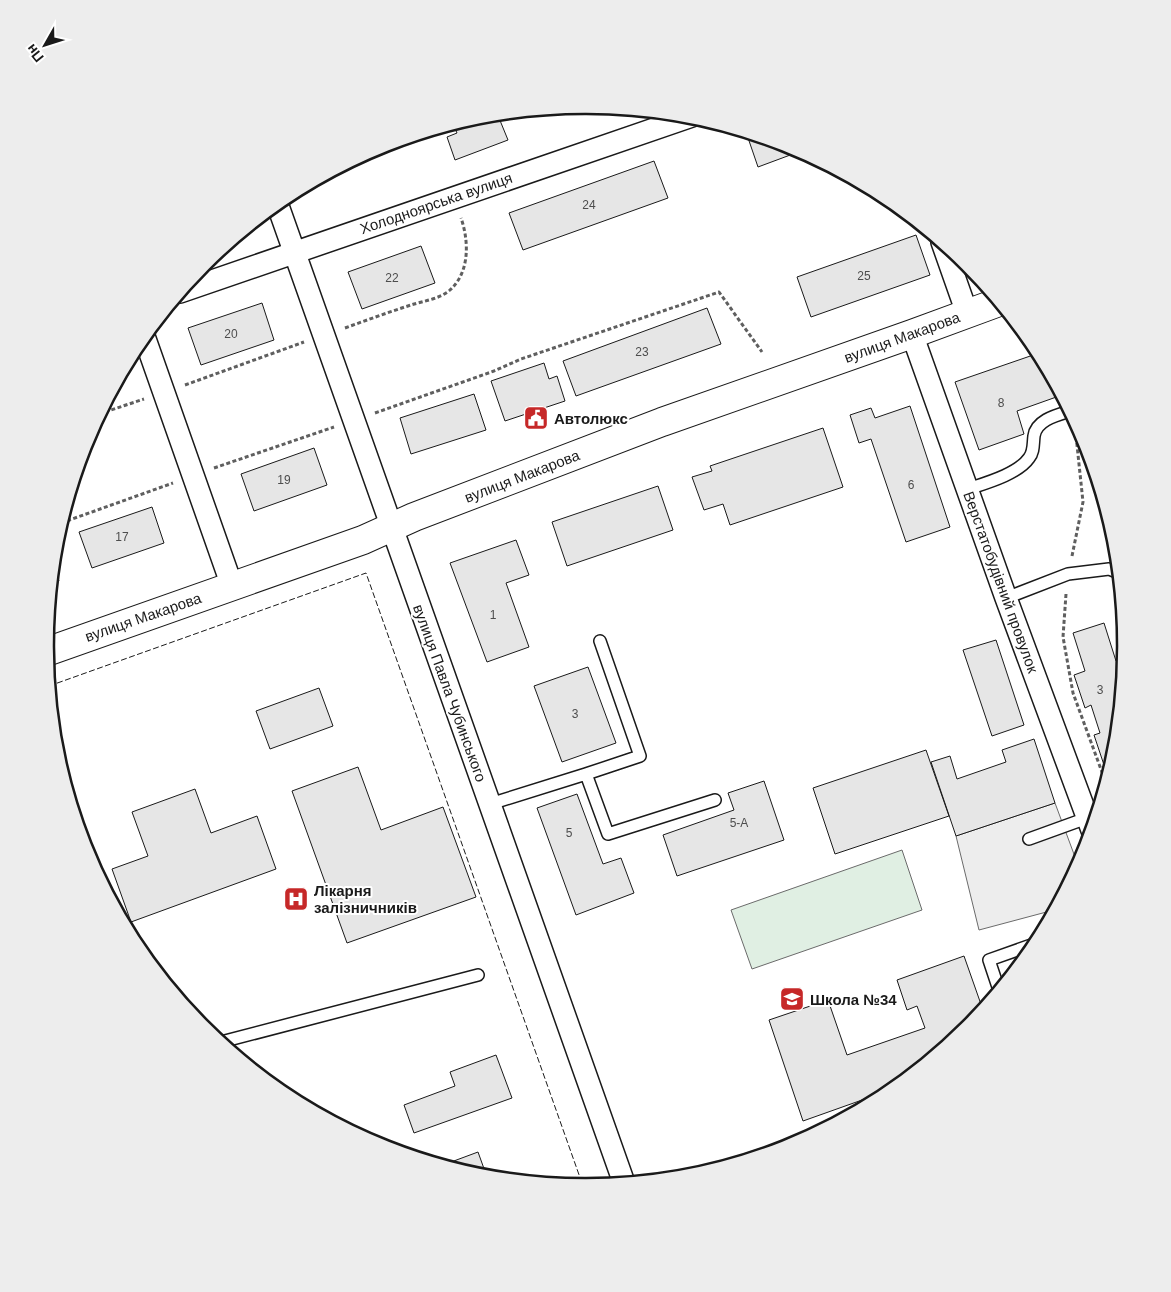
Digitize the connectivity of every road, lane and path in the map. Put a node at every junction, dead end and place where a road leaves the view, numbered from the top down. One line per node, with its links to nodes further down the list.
1 (675, 122): 3 (street, Холодноярська вулиця)
2 (280, 211): 3 (street, вулиця Павла Чубинського)
3 (295, 251): 5 (street, Холодноярська вулиця); 12 (street, вулиця Павла Чубинського)
4 (947, 256): 7 (street)
5 (193, 287)
6 (993, 304): 7 (street, вулиця Макарова)
7 (967, 313): 8 (street, вулиця Макарова)
8 (912, 334): 15 (street, Верстатобудівний провулок); 17 (street, вулиця Макарова)
9 (147, 345): 14 (street)
10 (762, 352): 12 (path)
11 (1063, 413): 15 (lane)
12 (353, 420): 14 (path); 17 (street, вулиця Павла Чубинського)
13 (1077, 444): 19 (path)
14 (193, 476): 16 (path); 20 (street)
15 (968, 489): 21 (street, Верстатобудівний провулок)
16 (69, 520)
17 (391, 528): 20 (street, вулиця Макарова); 27 (street, вулиця Павла Чубинського)
18 (1112, 570): 19 (lane)
19 (1068, 574): 21 (lane); 24 (path)
20 (232, 586): 23 (street, вулиця Макарова)
21 (1006, 598): 28 (street, Верстатобудівний провулок)
22 (600, 641): 25 (lane)
23 (54, 649)
24 (1102, 772)
25 (586, 774): 26 (lane); 27 (lane)
26 (715, 800)
27 (490, 804): 35 (street, вулиця Павла Чубинського)
28 (1088, 819)
29 (1086, 825): 30 (lane)
30 (1028, 839)
31 (1023, 948): 33 (lane)
32 (478, 975): 34 (lane)
33 (997, 983)
34 (229, 1040)
35 (622, 1177)

